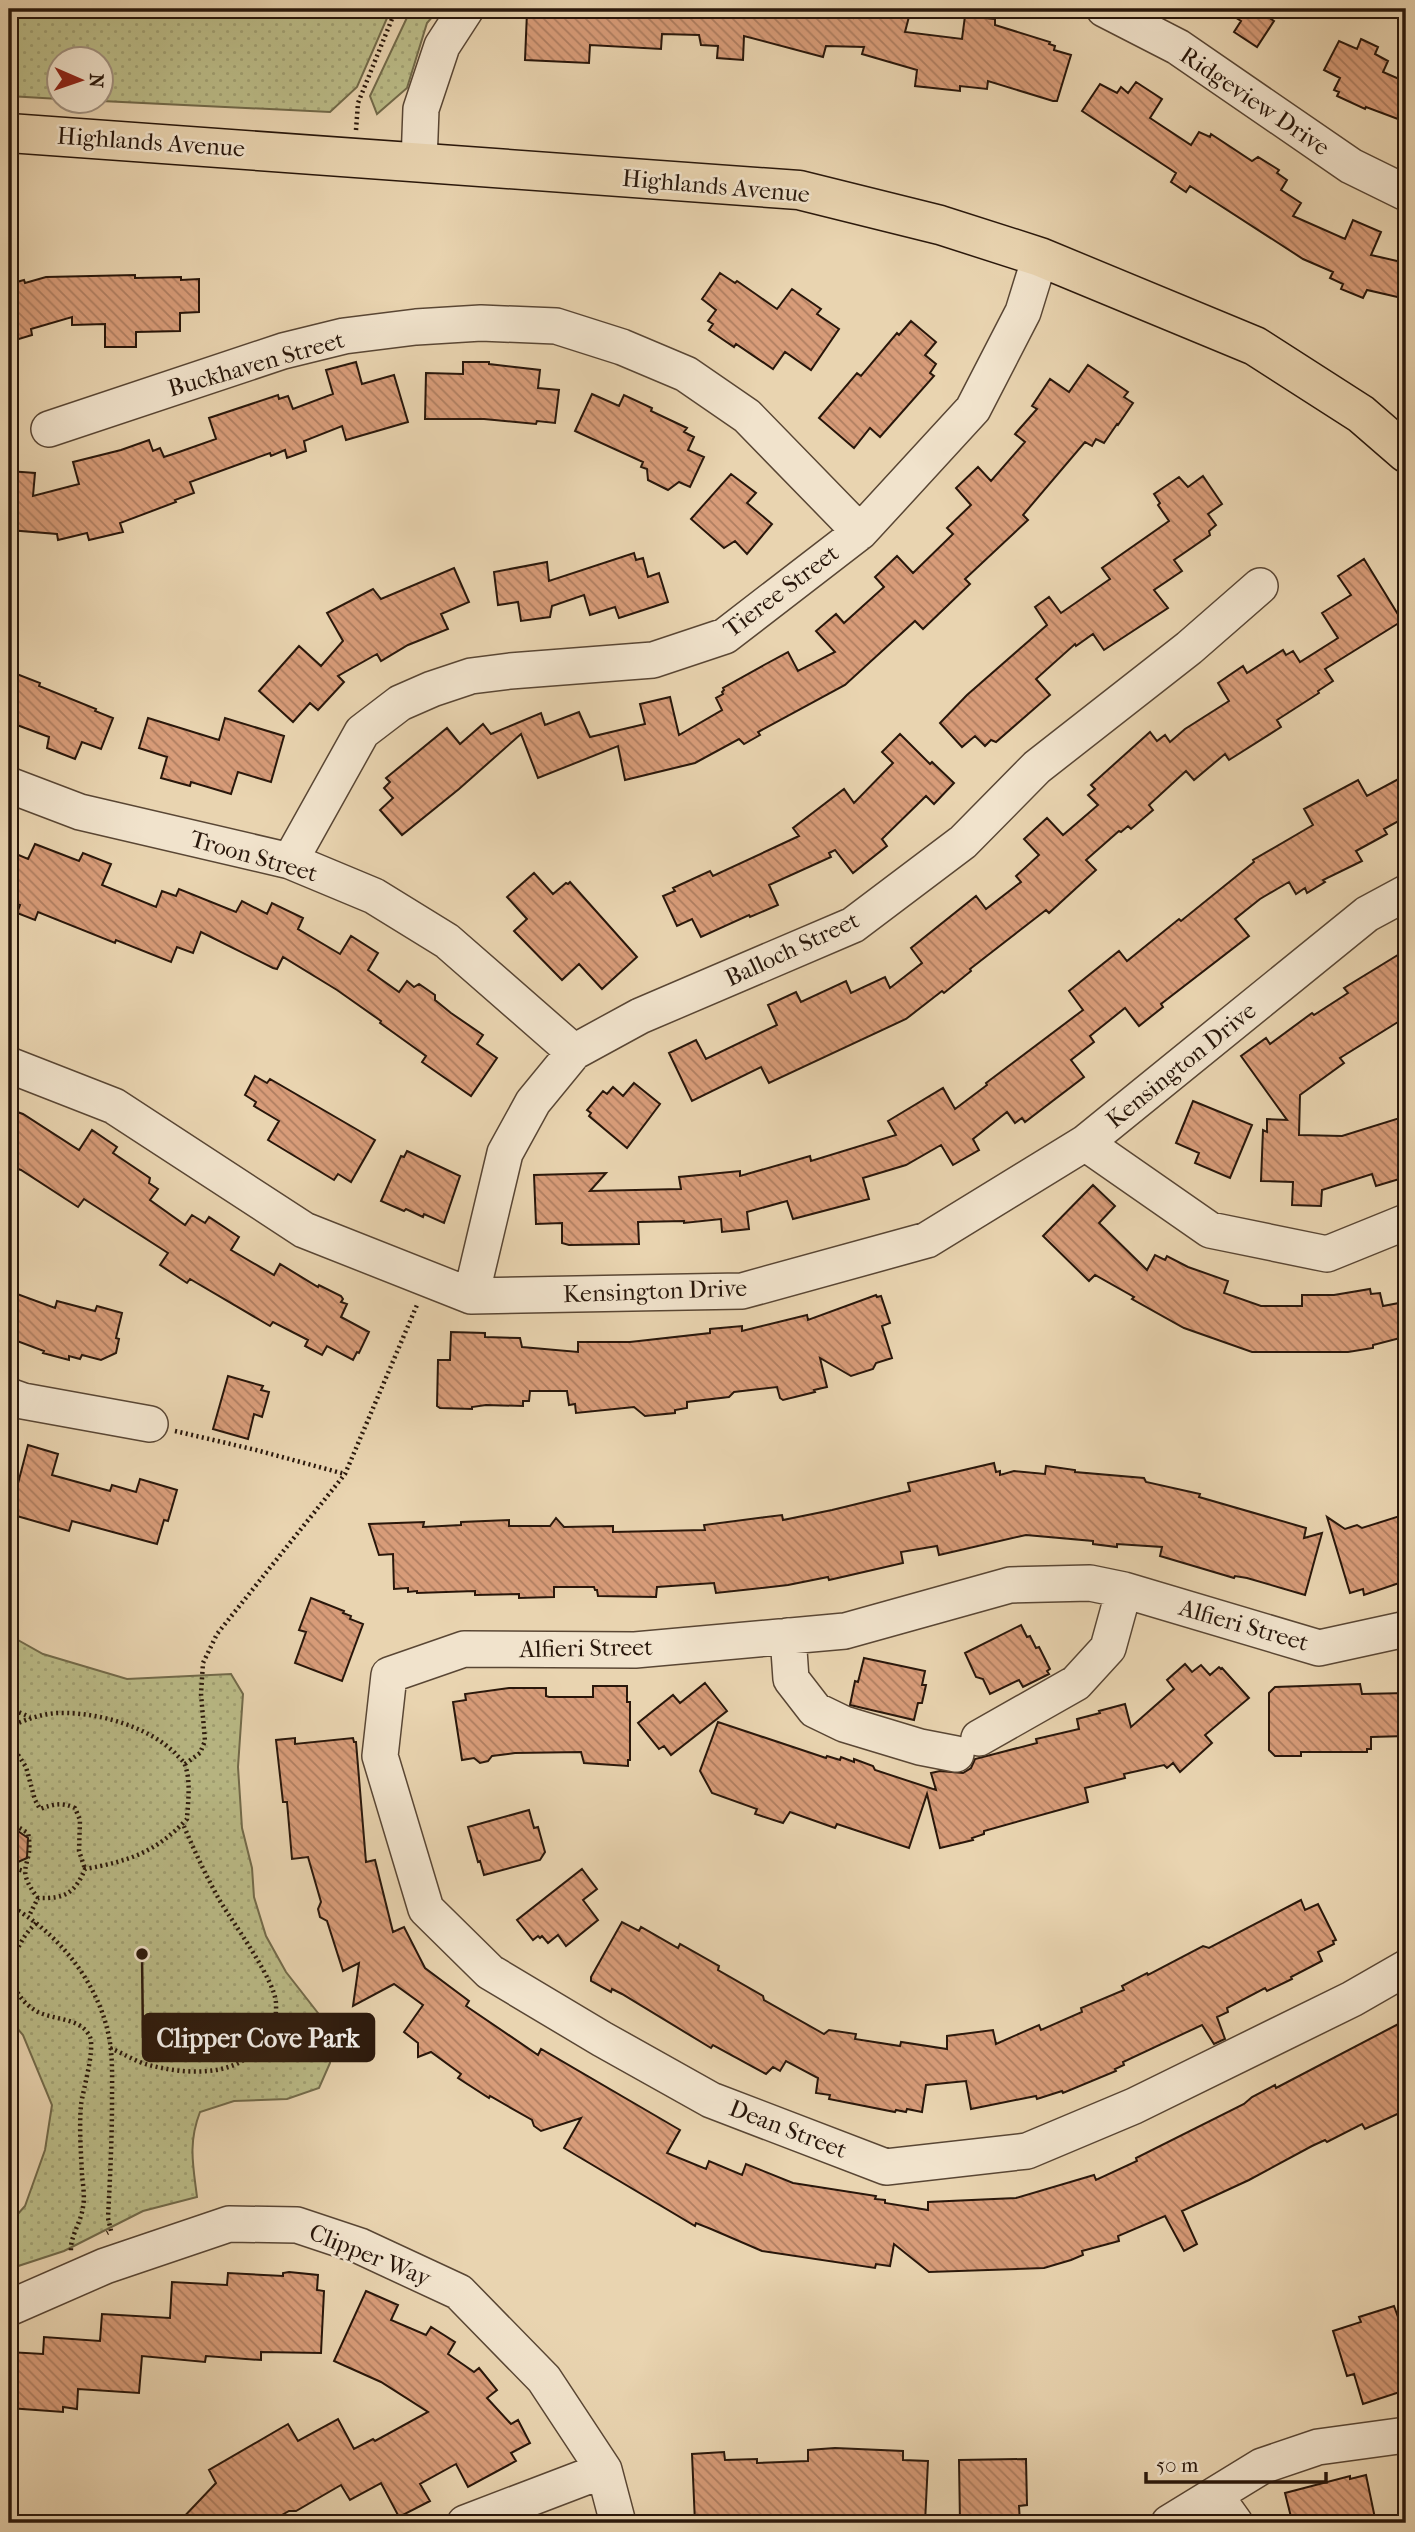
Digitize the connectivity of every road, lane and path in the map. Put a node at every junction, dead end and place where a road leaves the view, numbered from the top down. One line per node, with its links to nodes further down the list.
1 (396, 9): 5 (path)
2 (466, 9): 6 (street)
3 (1104, 9): 7 (street, Ridgeview Drive)
4 (9, 133): 5 (main road, Highlands Avenue)
5 (353, 157): 6 (main road, Highlands Avenue)
6 (419, 162): 8 (main road, Highlands Avenue)
7 (1406, 193)
8 (1040, 257): 10 (main road, Highlands Avenue); 11 (street, Tieree Street)
9 (49, 429): 11 (street, Buckhaven Street)
10 (1406, 453)
11 (860, 532): 14 (street, Tieree Street)
12 (1260, 586): 16 (street, Balloch Street)
13 (9, 785): 14 (street, Troon Street)
14 (290, 861): 16 (street, Troon Street)
15 (1406, 893): 18 (street, Kensington Drive)
16 (574, 1052): 21 (street, Balloch Street)
17 (9, 1065): 20 (street, Kensington Drive)
18 (1085, 1143): 19 (street); 21 (street, Kensington Drive)
19 (1406, 1222)
20 (428, 1279): 21 (street, Kensington Drive); 24 (path)
21 (471, 1296)
22 (9, 1396): 23 (street)
23 (150, 1424): 24 (path)
24 (345, 1474): 33 (path)
25 (1125, 1590): 26 (street, Alfieri Street); 27 (street, Alfieri Street); 27 (street)
26 (1406, 1629)
27 (788, 1636): 28 (street, Alfieri Street)
28 (389, 1675): 43 (street, Dean Street)
29 (9, 1709): 30 (path)
30 (30, 1717): 31 (path); 33 (path)
31 (9, 1727)
32 (9, 1741): 37 (path)
33 (185, 1764): 34 (path)
34 (183, 1824): 37 (path); 44 (path)
35 (9, 1826): 38 (path)
36 (9, 1867): 38 (path)
37 (85, 1869): 39 (path)
38 (24, 1871): 39 (path)
39 (38, 1898): 41 (path)
40 (9, 1905): 41 (path)
41 (29, 1917): 42 (path)
42 (36, 1923): 44 (path); 46 (path)
43 (1406, 1968)
44 (110, 2048): 45 (path)
45 (102, 2235)
46 (82, 2246)
47 (9, 2308): 49 (street, Clipper Way)
48 (1406, 2435): 50 (street)
49 (604, 2470): 51 (street); 52 (street, Clipper Way)
50 (1215, 2495): 53 (street); 54 (street)
51 (465, 2523)
52 (618, 2523)
53 (1169, 2523)
54 (1234, 2523)

